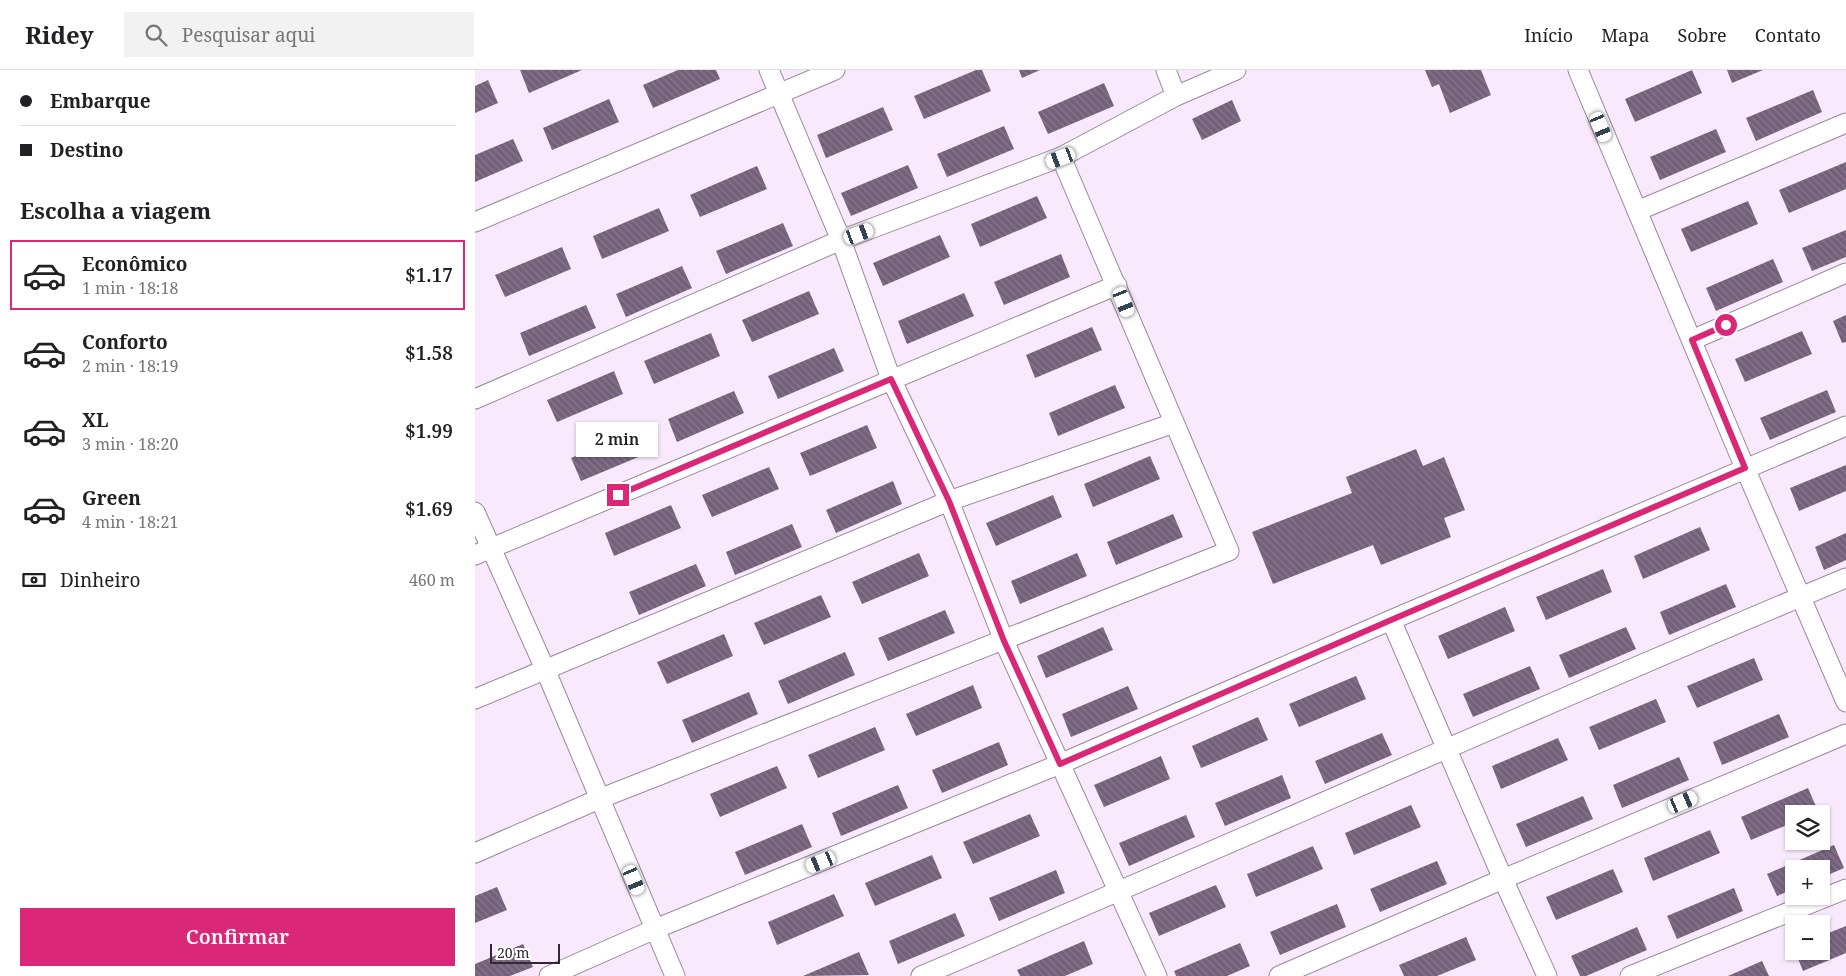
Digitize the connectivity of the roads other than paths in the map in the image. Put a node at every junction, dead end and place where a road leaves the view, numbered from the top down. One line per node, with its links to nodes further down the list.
1 (769, 70): 6 (street)
2 (835, 70): 6 (street)
3 (1166, 70): 7 (street)
4 (1236, 70): 7 (street)
5 (1585, 72): 10 (street)
6 (779, 94): 11 (street); 12 (street)
7 (1176, 96): 9 (street)
8 (1846, 123): 10 (street)
9 (1061, 158): 12 (street); 14 (street)
10 (1637, 211): 15 (street)
11 (475, 222)
12 (841, 240): 16 (street); 17 (street)
13 (1846, 273): 15 (street)
14 (1117, 285): 16 (street); 18 (street)
15 (1692, 340): 20 (street)
16 (891, 379): 21 (street); 23 (street)
17 (475, 399)
18 (1173, 423): 21 (street); 27 (street)
19 (1846, 426): 20 (street)
20 (1745, 468): 25 (street); 26 (street)
21 (949, 501): 27 (street); 28 (street)
22 (475, 512): 23 (street)
23 (483, 552): 28 (street)
24 (1846, 578): 25 (street)
25 (1801, 597): 30 (street); 32 (street)
26 (1391, 620): 32 (street); 33 (street)
27 (1004, 641): 33 (street); 34 (street)
28 (545, 669): 29 (street); 34 (street)
29 (475, 699)
30 (1846, 702)
31 (1846, 734): 36 (street)
32 (1446, 748): 36 (street); 38 (street)
33 (1060, 764): 38 (street); 39 (street)
34 (599, 799): 35 (street); 39 (street)
35 (475, 853)
36 (1503, 879): 44 (street); 45 (street)
37 (1846, 889): 46 (street)
38 (1119, 892): 42 (street); 43 (street)
39 (655, 929): 40 (street); 41 (street)
40 (549, 976)
41 (675, 976)
42 (921, 976)
43 (1157, 976)
44 (1279, 976)
45 (1547, 976)
46 (1630, 976)

